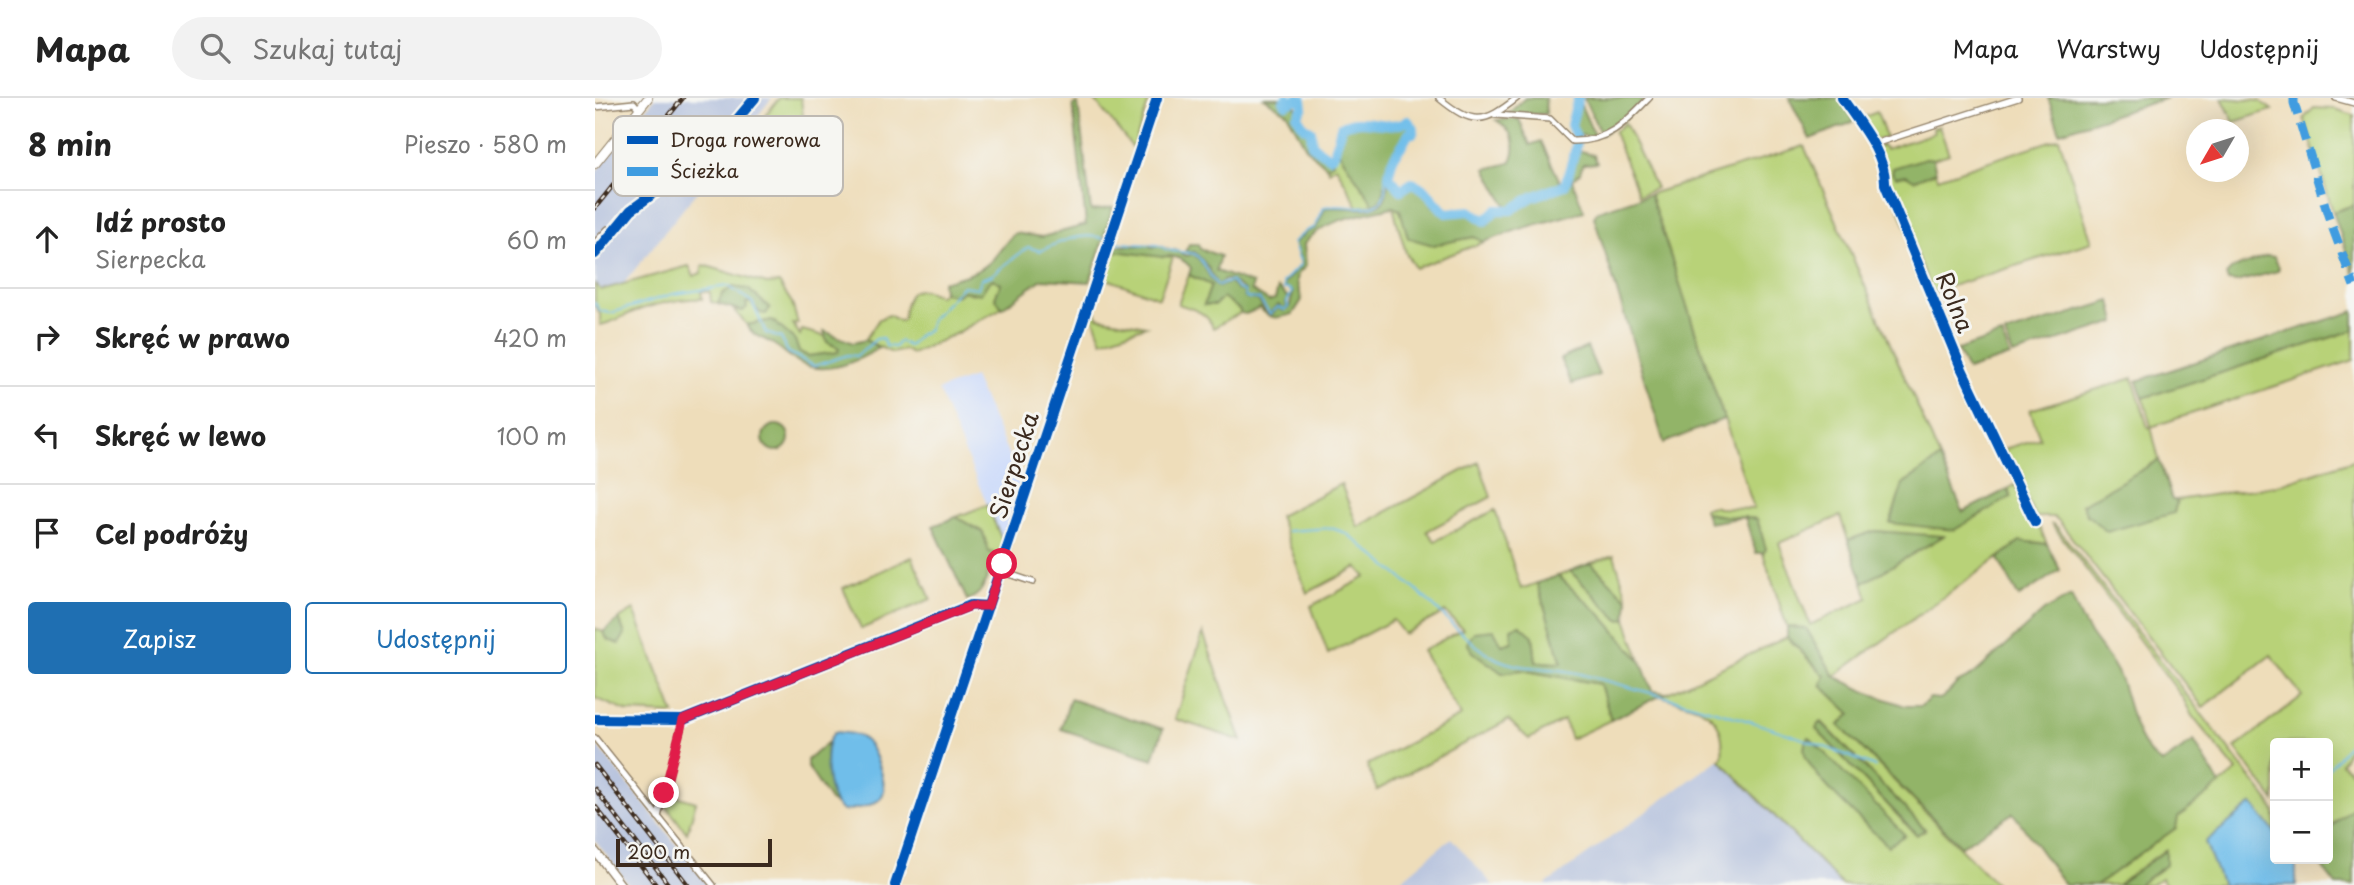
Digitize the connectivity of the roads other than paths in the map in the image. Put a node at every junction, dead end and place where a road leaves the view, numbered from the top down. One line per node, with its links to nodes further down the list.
1 (647, 98): 12 (main road)
2 (755, 98): 15 (street)
3 (1157, 98): 24 (street, Sierpecka)
4 (1439, 98): 13 (street)
5 (1517, 98): 13 (street)
6 (1649, 98): 13 (street)
7 (1842, 98): 17 (street, Rolna)
8 (2018, 98): 17 (street)
9 (2336, 98): 10 (street)
10 (2354, 103)
11 (595, 107): 12 (street)
12 (639, 109): 14 (main road)
13 (1496, 115)
14 (633, 116)
15 (740, 116)
16 (613, 142): 18 (main road)
17 (1874, 144): 23 (street, Rolna)
18 (595, 164)
19 (650, 196): 20 (street)
20 (615, 229): 21 (street); 22 (street)
21 (595, 243)
22 (595, 254)
23 (2035, 522)
24 (1000, 571): 25 (street); 26 (street, Sierpecka)
25 (1033, 582)
26 (988, 606): 28 (street); 34 (street, Sierpecka)
27 (595, 719): 28 (street)
28 (683, 720): 30 (street)
29 (595, 738): 30 (street)
30 (658, 817): 33 (street)
31 (595, 851): 32 (street)
32 (621, 885)
33 (713, 885)
34 (895, 885)

